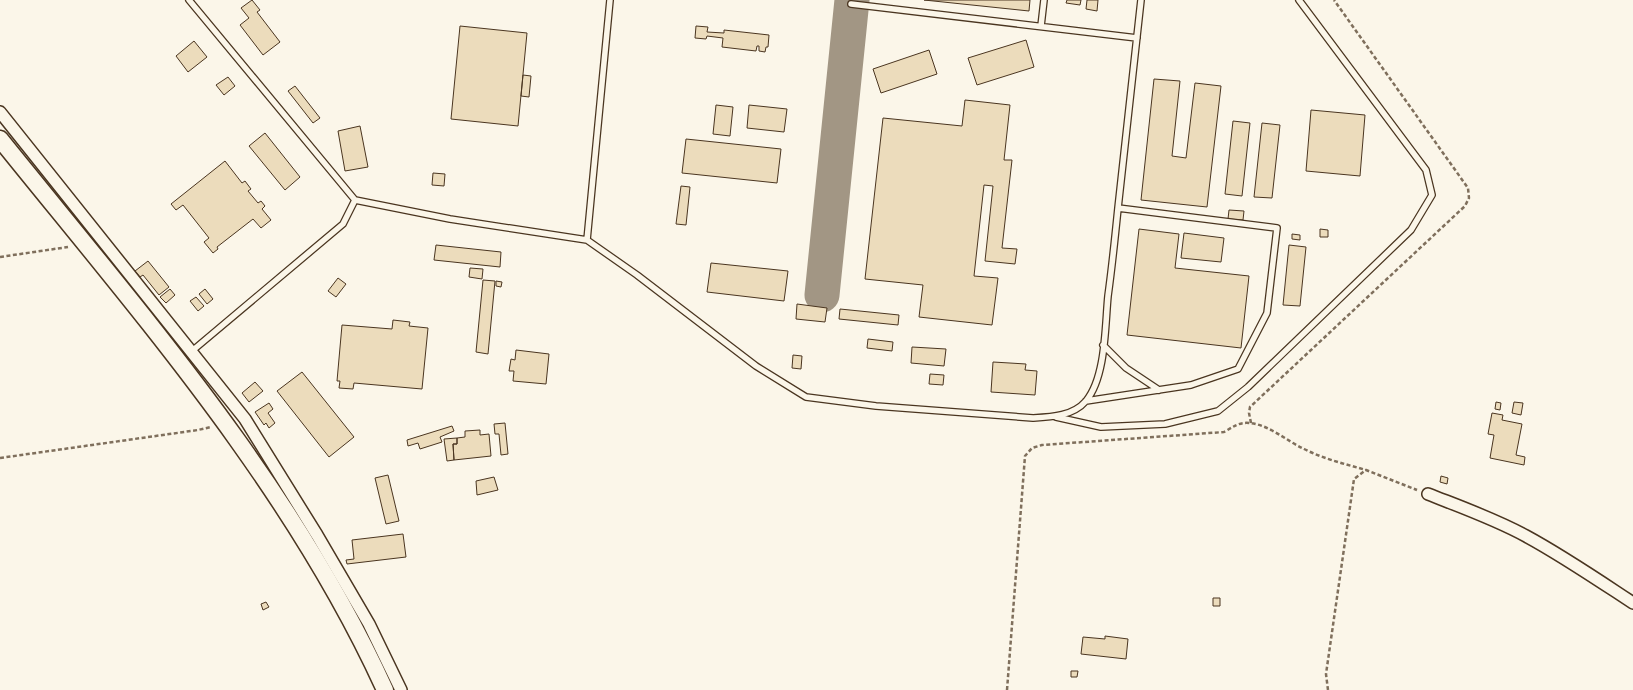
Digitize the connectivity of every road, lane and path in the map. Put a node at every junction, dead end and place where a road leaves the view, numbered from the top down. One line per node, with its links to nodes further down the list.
1 (188, 0): 12 (lane)
2 (610, 0): 14 (lane)
3 (1044, 0): 8 (lane)
4 (1141, 0): 9 (lane)
5 (1299, 0): 21 (lane)
6 (1334, 0): 23 (path)
7 (851, 4): 8 (lane)
8 (1041, 26): 9 (lane)
9 (1137, 38): 13 (lane)
10 (0, 112): 18 (street)
11 (0, 139): 15 (main road)
12 (355, 200): 14 (lane); 18 (lane)
13 (1118, 208): 17 (lane); 19 (lane)
14 (587, 240): 21 (lane)
15 (84, 244): 16 (path); 22 (main road)
16 (0, 257)
17 (1103, 344): 19 (lane); 20 (lane)
18 (192, 351): 29 (street)
19 (1159, 390): 20 (lane)
20 (1086, 401): 21 (lane)
21 (1056, 417)
22 (225, 423): 24 (path); 28 (main road)
23 (1251, 423): 25 (path); 30 (path)
24 (0, 458)
25 (1366, 470): 26 (path); 31 (path)
26 (1428, 494): 27 (street)
27 (1633, 603)
28 (384, 690)
29 (401, 690)
30 (1007, 690)
31 (1328, 690)

